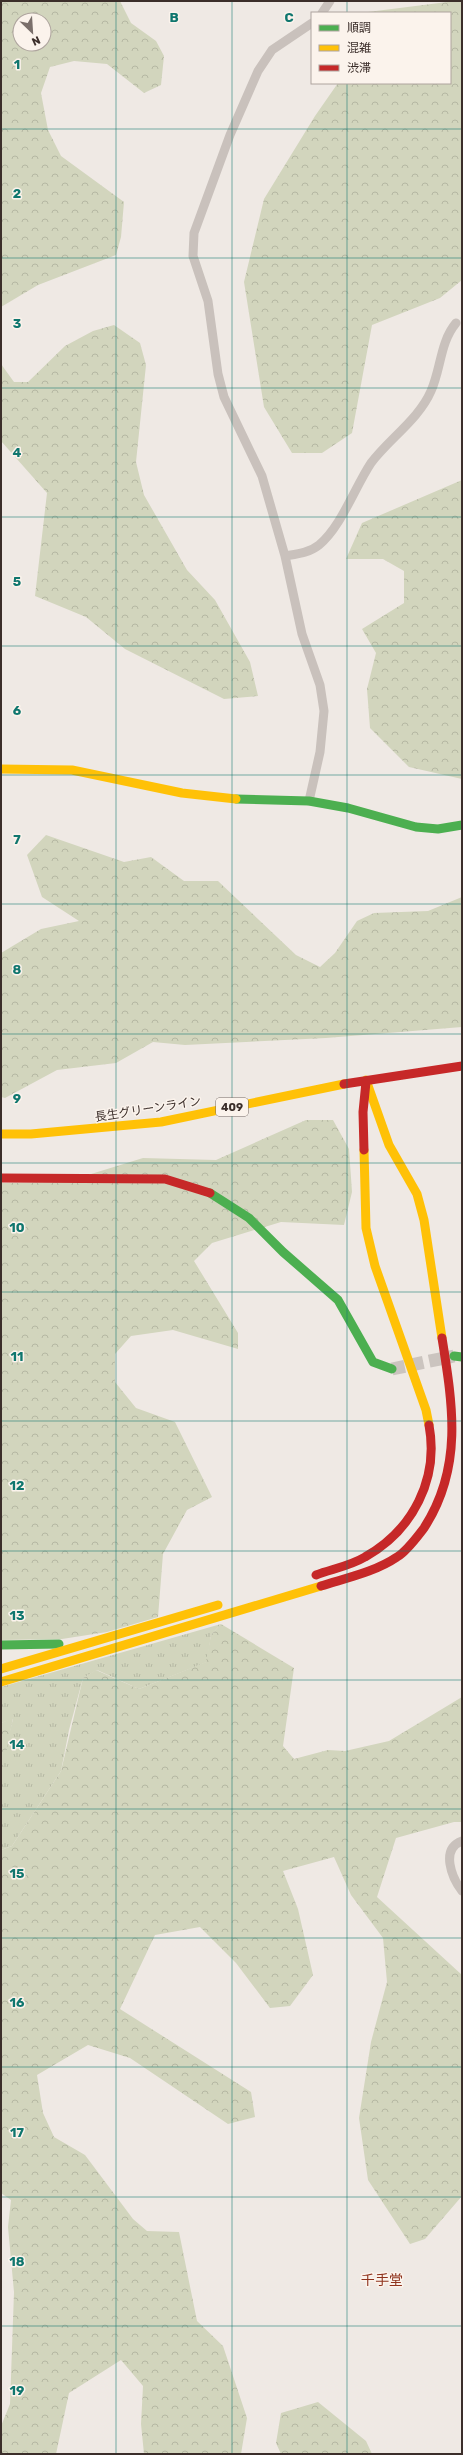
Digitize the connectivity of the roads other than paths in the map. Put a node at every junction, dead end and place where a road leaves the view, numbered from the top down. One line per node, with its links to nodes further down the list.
1 (330, 1): 2 (street)
2 (323, 12)
3 (311, 24): 5 (street)
4 (456, 323): 5 (street)
5 (285, 556): 7 (street)
6 (1, 769): 7 (main road)
7 (309, 801): 8 (main road)
8 (462, 825)
9 (462, 1066): 10 (main road, 長生グリーンライン / 409)
10 (366, 1080): 11 (main road, 長生グリーンライン / 409); 14 (main road); 19 (main road)
11 (1, 1134)
12 (1, 1178): 13 (main road)
13 (392, 1369)
14 (306, 1578)
15 (226, 1603): 16 (main road)
16 (98, 1640): 17 (main road); 18 (main road)
17 (1, 1645)
18 (1, 1669)
19 (1, 1682)
20 (462, 1841): 21 (street)
21 (462, 1891)

